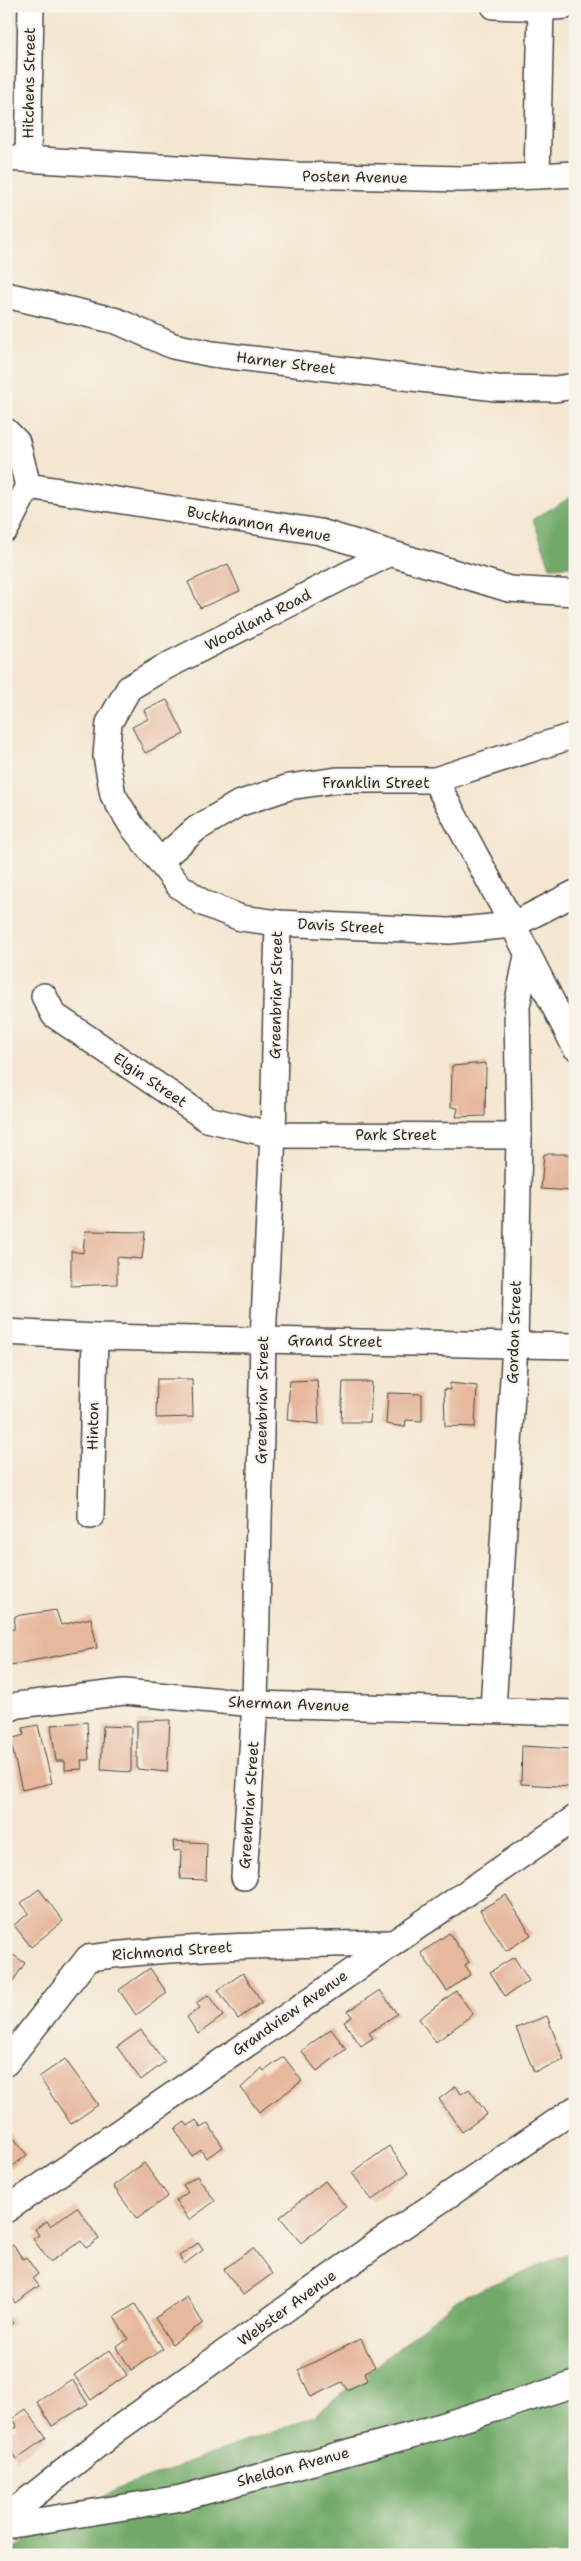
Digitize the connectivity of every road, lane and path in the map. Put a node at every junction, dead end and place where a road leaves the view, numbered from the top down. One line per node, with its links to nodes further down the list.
1 (31, 6): 5 (street, Hitchens Street)
2 (494, 6): 4 (street)
3 (566, 6): 4 (street)
4 (540, 8): 7 (street)
5 (17, 159): 7 (street, Posten Avenue)
6 (575, 174): 7 (street, Posten Avenue)
7 (537, 176)
8 (6, 295): 9 (street, Harner Street)
9 (575, 386)
10 (6, 432): 11 (street)
11 (28, 486): 12 (street); 13 (street, Buckhannon Avenue)
12 (6, 529)
13 (388, 554): 14 (street, Buckhannon Avenue); 15 (street, Woodland Road)
14 (575, 593)
15 (129, 688): 18 (street, Davis Street)
16 (575, 734): 17 (street)
17 (435, 780): 18 (street, Franklin Street); 21 (street, Franklin Street)
18 (160, 861): 20 (street, Davis Street)
19 (575, 893): 21 (street)
20 (278, 922): 21 (street, Davis Street); 25 (street, Greenbriar Street)
21 (513, 925): 22 (street, Franklin Street)
22 (527, 956): 24 (street, Franklin Street); 26 (street, Gordon Street)
23 (44, 996): 25 (street, Elgin Street)
24 (575, 1047)
25 (273, 1135): 26 (street, Park Street); 29 (street, Greenbriar Street)
26 (519, 1136): 30 (street, Gordon Street)
27 (6, 1332): 28 (street, Grand Street)
28 (95, 1337): 29 (street, Grand Street); 32 (street, Hinton)
29 (263, 1339): 30 (street, Grand Street); 33 (street, Greenbriar Street)
30 (515, 1345): 31 (street, Grand Street); 35 (street, Gordon Street)
31 (575, 1346)
32 (91, 1516)
33 (256, 1704): 34 (street, Sherman Avenue); 35 (street, Sherman Avenue); 38 (street, Greenbriar Street)
34 (6, 1710)
35 (493, 1710): 36 (street, Sherman Avenue)
36 (575, 1713)
37 (575, 1818): 39 (street, Grandview Avenue)
38 (244, 1877)
39 (389, 1944): 40 (street, Richmond Street); 42 (street, Grandview Avenue)
40 (6, 2064)
41 (575, 2109): 44 (street, Webster Avenue)
42 (6, 2210)
43 (575, 2384): 45 (street, Sheldon Avenue)
44 (6, 2517)
45 (6, 2526)

